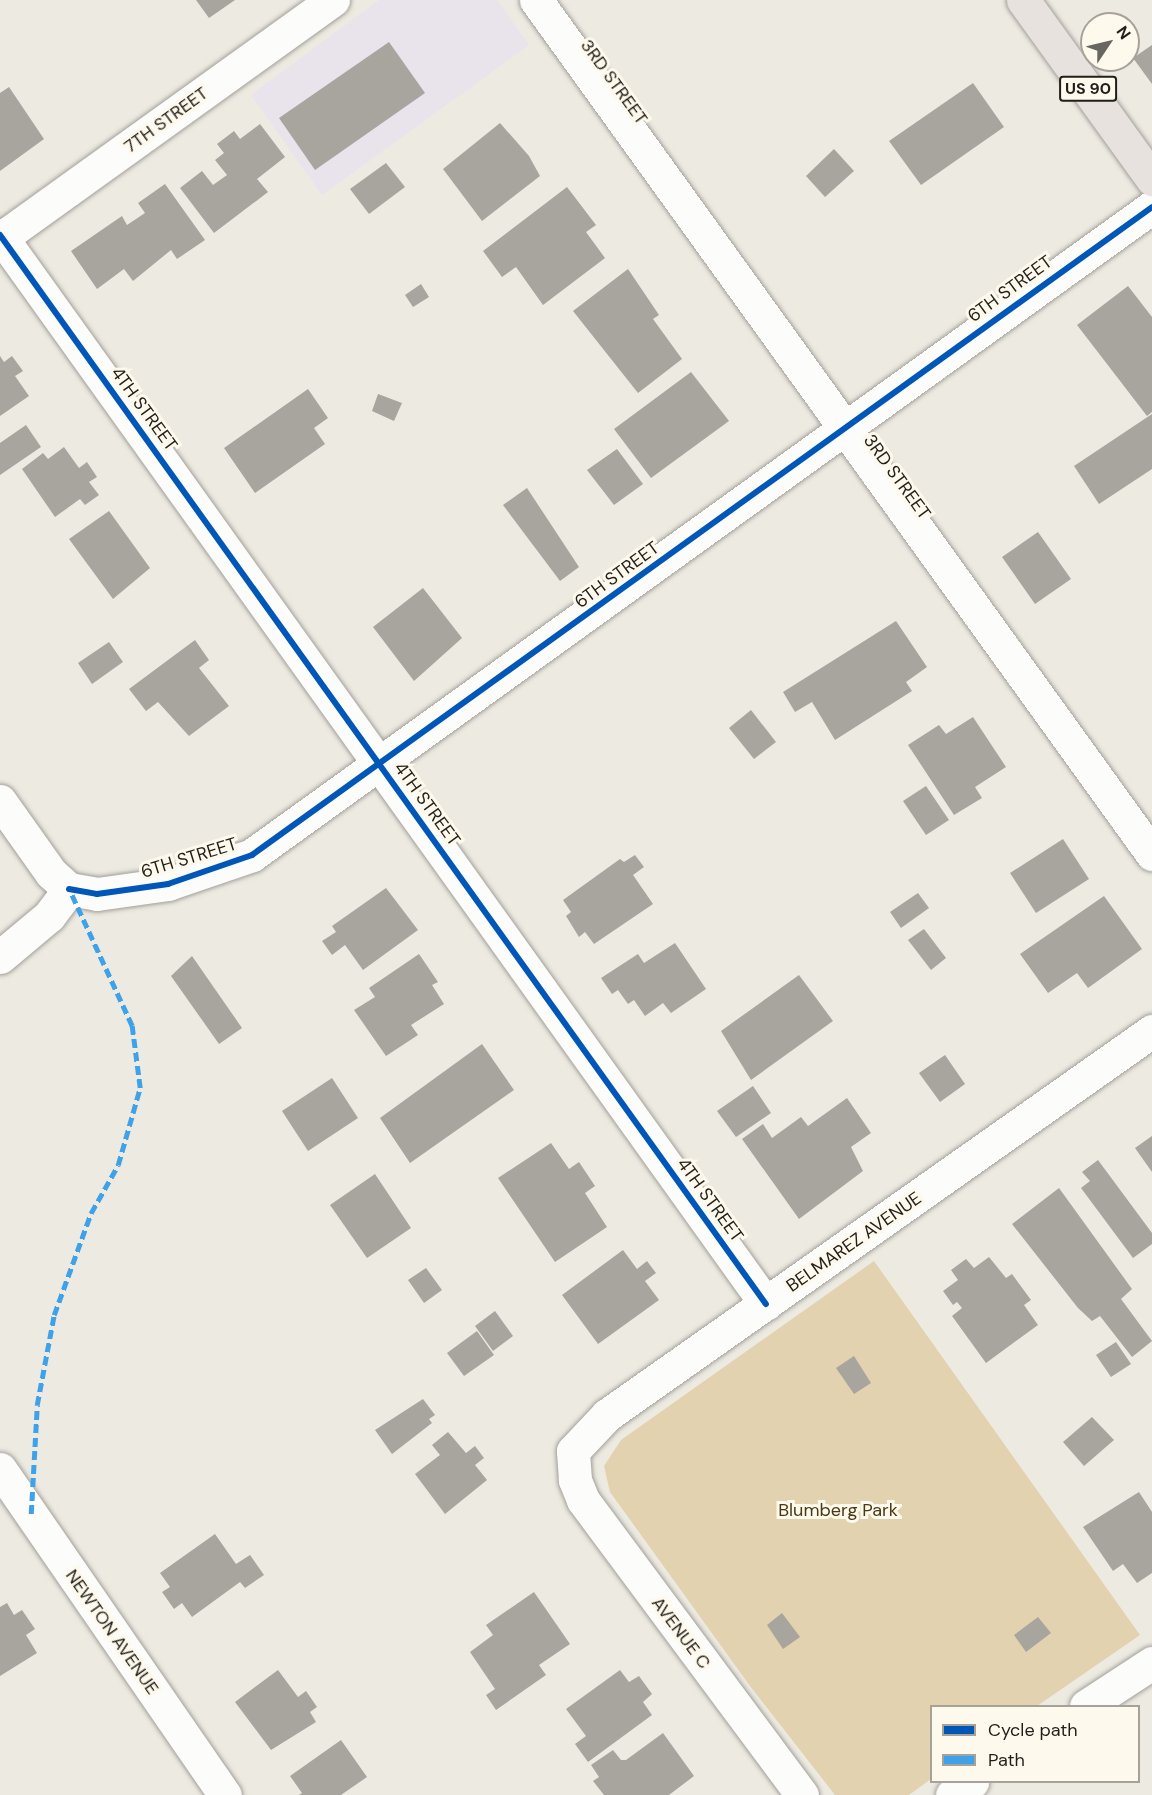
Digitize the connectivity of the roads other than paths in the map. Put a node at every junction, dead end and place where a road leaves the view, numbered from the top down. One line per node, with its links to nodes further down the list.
1 (333, 0): 6 (street, 7TH STREET)
2 (536, 0): 7 (street, 3RD STREET)
3 (1023, 0): 4 (main road, US 90)
4 (1152, 179)
5 (1152, 207): 7 (street, 6TH STREET)
6 (1, 237): 8 (street, 4TH STREET)
7 (844, 429): 8 (street, 6TH STREET); 10 (street, 3RD STREET)
8 (380, 764): 11 (street, 6TH STREET); 14 (street, 4TH STREET)
9 (0, 801): 11 (street)
10 (1152, 854)
11 (69, 889): 12 (street)
12 (0, 957)
13 (1152, 1031): 14 (street, BELMAREZ AVENUE)
14 (766, 1304): 15 (street, BELMAREZ AVENUE)
15 (572, 1465): 21 (street, AVENUE C)
16 (0, 1469): 20 (street, NEWTON AVENUE)
17 (1152, 1663): 18 (street)
18 (1089, 1705)
19 (970, 1783): 22 (street)
20 (225, 1795)
21 (802, 1795)
22 (952, 1795)

